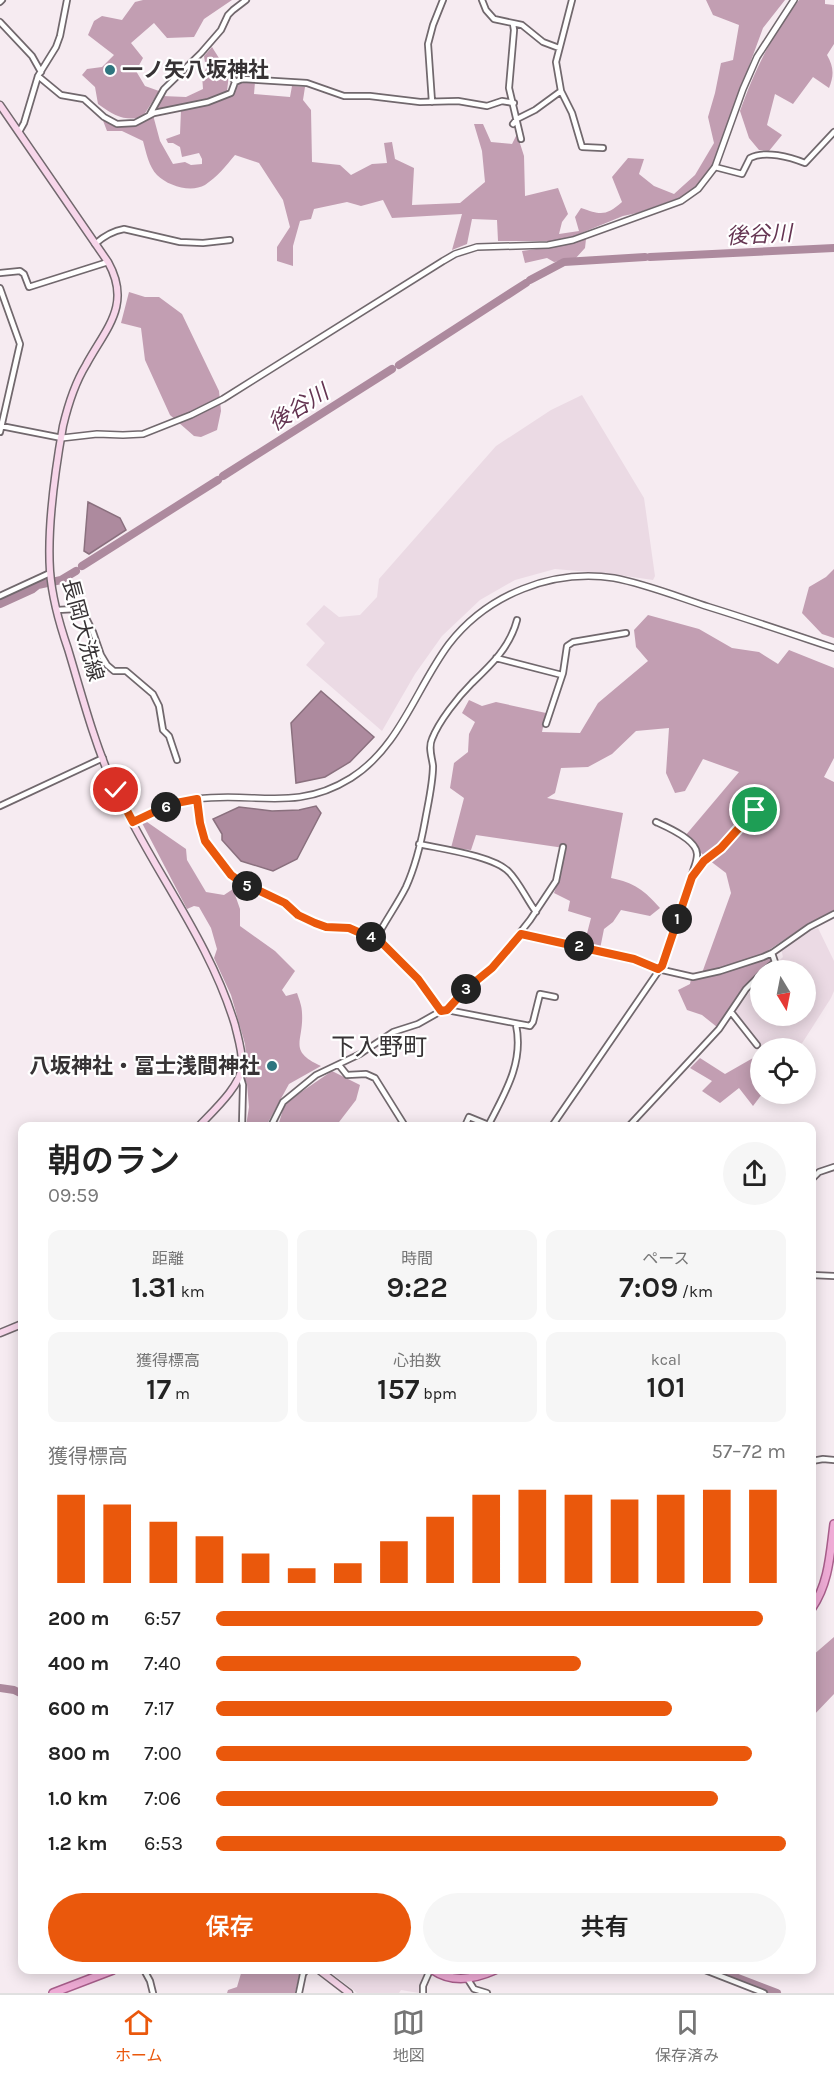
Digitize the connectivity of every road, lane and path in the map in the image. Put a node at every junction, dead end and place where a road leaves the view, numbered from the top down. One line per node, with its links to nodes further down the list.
1 (68, 0): 11 (street)
2 (246, 0): 17 (street)
3 (443, 0): 14 (street)
4 (482, 0): 8 (street)
5 (572, 0): 9 (street)
6 (794, 0): 24 (street)
7 (0, 22): 11 (street)
8 (513, 24): 9 (street); 15 (street)
9 (559, 48): 13 (street)
10 (228, 70): 12 (street)
11 (39, 74): 17 (street); 20 (street)
12 (235, 82): 14 (street); 17 (street)
13 (561, 91): 18 (street); 23 (street)
14 (432, 102): 15 (street)
15 (514, 103): 18 (street)
16 (0, 105): 20 (main road, 長岡大洗線)
17 (150, 114)
18 (517, 119): 19 (street); 22 (street)
19 (513, 124)
20 (19, 132): 26 (main road, 長岡大洗線)
21 (834, 132): 24 (street)
22 (521, 139)
23 (603, 148)
24 (715, 166): 32 (street)
25 (230, 240): 26 (street)
26 (95, 244): 27 (main road, 長岡大洗線)
27 (108, 262): 28 (street); 32 (main road, 長岡大洗線)
28 (0, 273)
29 (0, 288): 30 (street)
30 (2, 426): 31 (street); 32 (street)
31 (0, 432)
32 (62, 438): 33 (main road, 長岡大洗線)
33 (51, 575): 34 (street); 35 (main road, 長岡大洗線)
34 (0, 596)
35 (57, 610): 42 (main road, 長岡大洗線); 43 (street)
36 (517, 621): 39 (street)
37 (626, 633): 40 (street)
38 (834, 648): 44 (street)
39 (496, 658): 40 (street); 49 (street)
40 (562, 675): 41 (street)
41 (546, 724)
42 (103, 758): 46 (street); 47 (main road, 長岡大洗線)
43 (177, 760)
44 (197, 799): 47 (street); 55 (street)
45 (760, 801): 51 (street)
46 (0, 807)
47 (133, 822): 67 (main road, 長岡大洗線)
48 (656, 822): 51 (street)
49 (419, 844): 52 (street); 55 (street)
50 (563, 847): 52 (street)
51 (692, 877): 58 (street)
52 (536, 912): 54 (street)
53 (834, 914): 56 (street)
54 (521, 934): 58 (street); 61 (street)
55 (376, 939): 62 (street)
56 (772, 953): 57 (street); 58 (street)
57 (774, 960)
58 (658, 969): 75 (street)
59 (750, 986): 63 (street)
60 (555, 997): 64 (street)
61 (447, 1010): 62 (street); 64 (street)
62 (441, 1011): 66 (street)
63 (731, 1012): 65 (street); 76 (street)
64 (516, 1025): 74 (street)
65 (752, 1038)
66 (339, 1065): 70 (street); 71 (street)
67 (240, 1075): 68 (main road); 69 (street)
68 (203, 1122)
69 (242, 1122)
70 (273, 1122)
71 (402, 1122)
72 (467, 1122): 73 (street)
73 (482, 1122)
74 (491, 1122)
75 (555, 1122)
76 (633, 1122)
77 (834, 1167): 78 (street)
78 (816, 1176)
79 (816, 1275): 80 (street)
80 (834, 1276)
81 (18, 1326): 82 (main road)
82 (0, 1333)
83 (816, 1460): 84 (street)
84 (834, 1460)
85 (834, 1524): 86 (main road)
86 (816, 1600)
87 (103, 1974): 96 (main road)
88 (146, 1974): 97 (street)
89 (303, 1974): 98 (street)
90 (324, 1974): 99 (main road)
91 (429, 1974): 100 (street)
92 (440, 1974): 95 (main road)
93 (481, 1974): 95 (main road)
94 (715, 1974): 102 (street)
95 (467, 1978): 101 (street)
96 (53, 1993)
97 (153, 1993)
98 (299, 1993)
99 (348, 1993)
100 (423, 1993)
101 (484, 1993)
102 (764, 1993)

